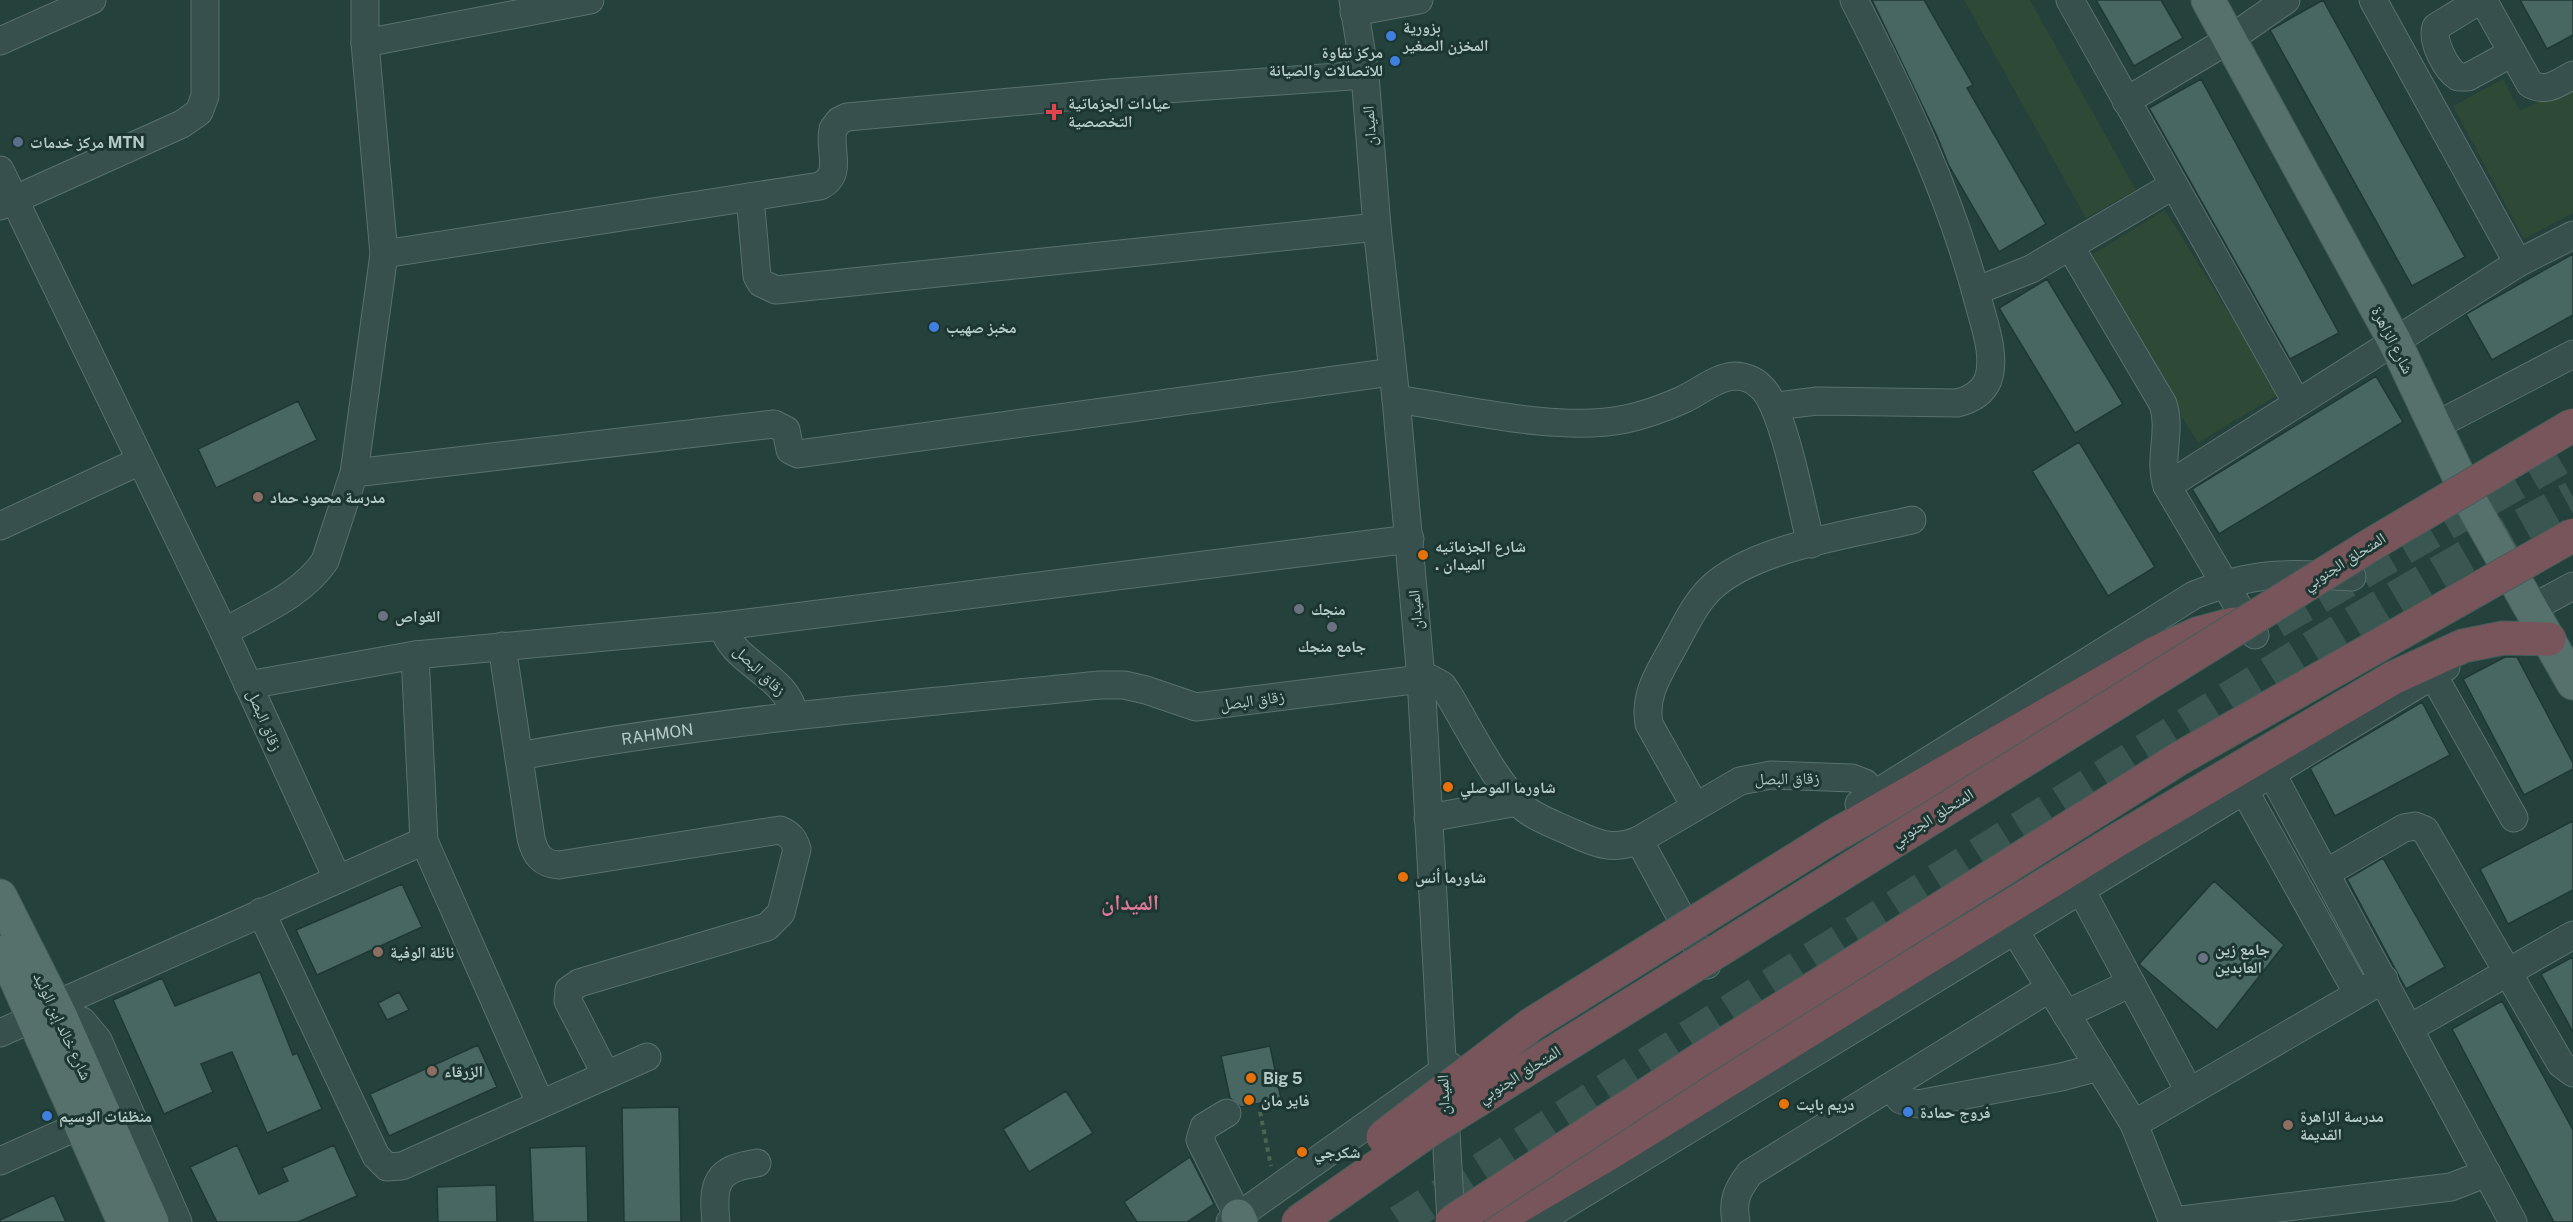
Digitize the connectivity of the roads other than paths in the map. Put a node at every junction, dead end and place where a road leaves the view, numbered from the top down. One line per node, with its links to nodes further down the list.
1 (92, 0): 14 (street)
2 (205, 0): 23 (street)
3 (365, 0): 15 (street)
4 (590, 0): 15 (street)
5 (1419, 0): 12 (street)
6 (1854, 0): 29 (street)
7 (2070, 0): 19 (street)
8 (2208, 0): 13 (main road, شارع الزاهرة)
9 (2286, 0): 13 (street)
10 (2373, 0): 28 (street)
11 (2482, 0): 16 (street); 16 (street)
12 (1354, 6): 17 (street, الميدان)
13 (2230, 39): 19 (street); 30 (main road, شارع الزاهرة)
14 (0, 40)
15 (365, 43): 27 (street)
16 (2512, 53): 18 (street)
17 (1365, 75): 22 (street); 24 (street, الميدان)
18 (2573, 75)
19 (2126, 101): 21 (street)
20 (0, 170): 23 (street)
21 (2174, 185): 26 (street); 34 (street)
22 (750, 197): 24 (street); 27 (street)
23 (7, 203): 38 (street)
24 (1377, 227): 32 (street, الميدان)
25 (2573, 235): 28 (street)
26 (2071, 248): 29 (street); 40 (street)
27 (384, 254): 39 (street)
28 (2518, 263): 30 (street)
29 (1976, 291): 35 (street)
30 (2396, 342): 34 (street); 37 (main road, شارع الزاهرة)
31 (2573, 354): 37 (street)
32 (1392, 372): 33 (street, الميدان); 39 (street)
33 (1396, 399): 35 (street); 43 (street, الميدان)
34 (2296, 403): 40 (street)
35 (1776, 406): 45 (street)
36 (2573, 425): 112 (highway, المتحلق الجنوبي, bridge)
37 (2435, 426): 49 (main road, شارع الزاهرة)
38 (140, 461): 42 (street); 53 (street)
39 (354, 473): 53 (street)
40 (2167, 486): 47 (street)
41 (1912, 520): 45 (street)
42 (0, 526)
43 (1410, 539): 51 (street); 59 (street, الميدان)
44 (2567, 540): 113 (highway, bridge)
45 (1810, 544): 68 (street)
46 (2352, 577): 47 (street)
47 (2224, 583): 52 (street); 66 (street)
48 (2573, 586): 49 (street)
49 (2532, 608): 54 (main road, شارع الزاهرة)
50 (2295, 611): 52 (highway)
51 (723, 626): 56 (street, زقاق البصل); 62 (street, زقاق البصل)
52 (2251, 627): 111 (highway, bridge)
53 (224, 632): 61 (street)
54 (2548, 639): 55 (highway); 60 (main road, شارع الزاهرة)
55 (2480, 641): 58 (street); 114 (highway)
56 (502, 646): 57 (street, زقاق البصل); 63 (street)
57 (415, 655): 61 (street, زقاق البصل); 72 (street)
58 (2433, 675): 64 (street); 70 (street)
59 (1421, 678): 62 (street, زقاق البصل); 67 (street, زقاق البصل); 69 (street, الميدان)
60 (2573, 683)
61 (248, 685): 74 (street, زقاق البصل)
62 (794, 716): 63 (street, RAHMON)
63 (519, 756): 96 (street)
64 (2272, 774): 65 (street); 73 (street)
65 (2244, 790): 75 (street); 87 (street)
66 (1874, 794): 68 (street, زقاق البصل); 78 (street)
67 (1518, 802): 69 (street); 71 (street, زقاق البصل)
68 (1695, 806): 71 (street, زقاق البصل)
69 (1428, 818): 94 (street, الميدان)
70 (2514, 818)
71 (1639, 840): 78 (street)
72 (424, 841): 74 (street); 99 (street)
73 (2326, 873): 83 (street); 84 (street)
74 (337, 878): 77 (street)
75 (2081, 890): 79 (street); 85 (street)
76 (0, 896): 88 (main road, شارع خالد إبن الوليد)
77 (261, 912): 88 (street); 99 (street)
78 (1681, 916): 82 (street); 94 (street)
79 (2014, 931): 86 (street); 115 (street)
80 (2573, 935): 83 (street)
81 (3, 956): 88 (main road, شارع خالد إبن الوليد)
82 (1707, 965)
83 (2507, 971): 90 (street); 95 (street)
84 (2384, 979): 87 (street); 90 (street)
85 (2131, 982): 89 (street); 98 (street)
86 (2050, 988): 89 (street); 97 (street)
87 (2358, 994): 98 (street)
88 (49, 1012): 91 (street); 102 (main road, شارع خالد إبن الوليد); 108 (main road, شارع خالد إبن الوليد); 109 (street)
89 (2066, 1014): 93 (street)
90 (2410, 1028): 105 (street)
91 (0, 1033)
92 (647, 1057): 96 (street)
93 (2099, 1067): 97 (street); 101 (street)
94 (1442, 1073): 106 (street); 113 (street, الميدان)
95 (2573, 1073)
96 (606, 1075): 99 (street)
97 (1890, 1087): 116 (street)
98 (2189, 1092): 101 (street)
99 (540, 1103)
100 (1227, 1113): 106 (street)
101 (2134, 1124): 117 (street)
102 (81, 1125): 103 (street); 107 (main road, شارع خالد إبن الوليد)
103 (0, 1161)
104 (757, 1162): 110 (street)
105 (2487, 1173): 117 (street); 118 (street)
106 (1237, 1220)
107 (124, 1222)
108 (152, 1222)
109 (178, 1222)
110 (716, 1222)
111 (1284, 1222)
112 (1298, 1222)
113 (1451, 1222)
114 (1492, 1222)
115 (1537, 1222)
116 (1736, 1222)
117 (2173, 1222)
118 (2513, 1222)

